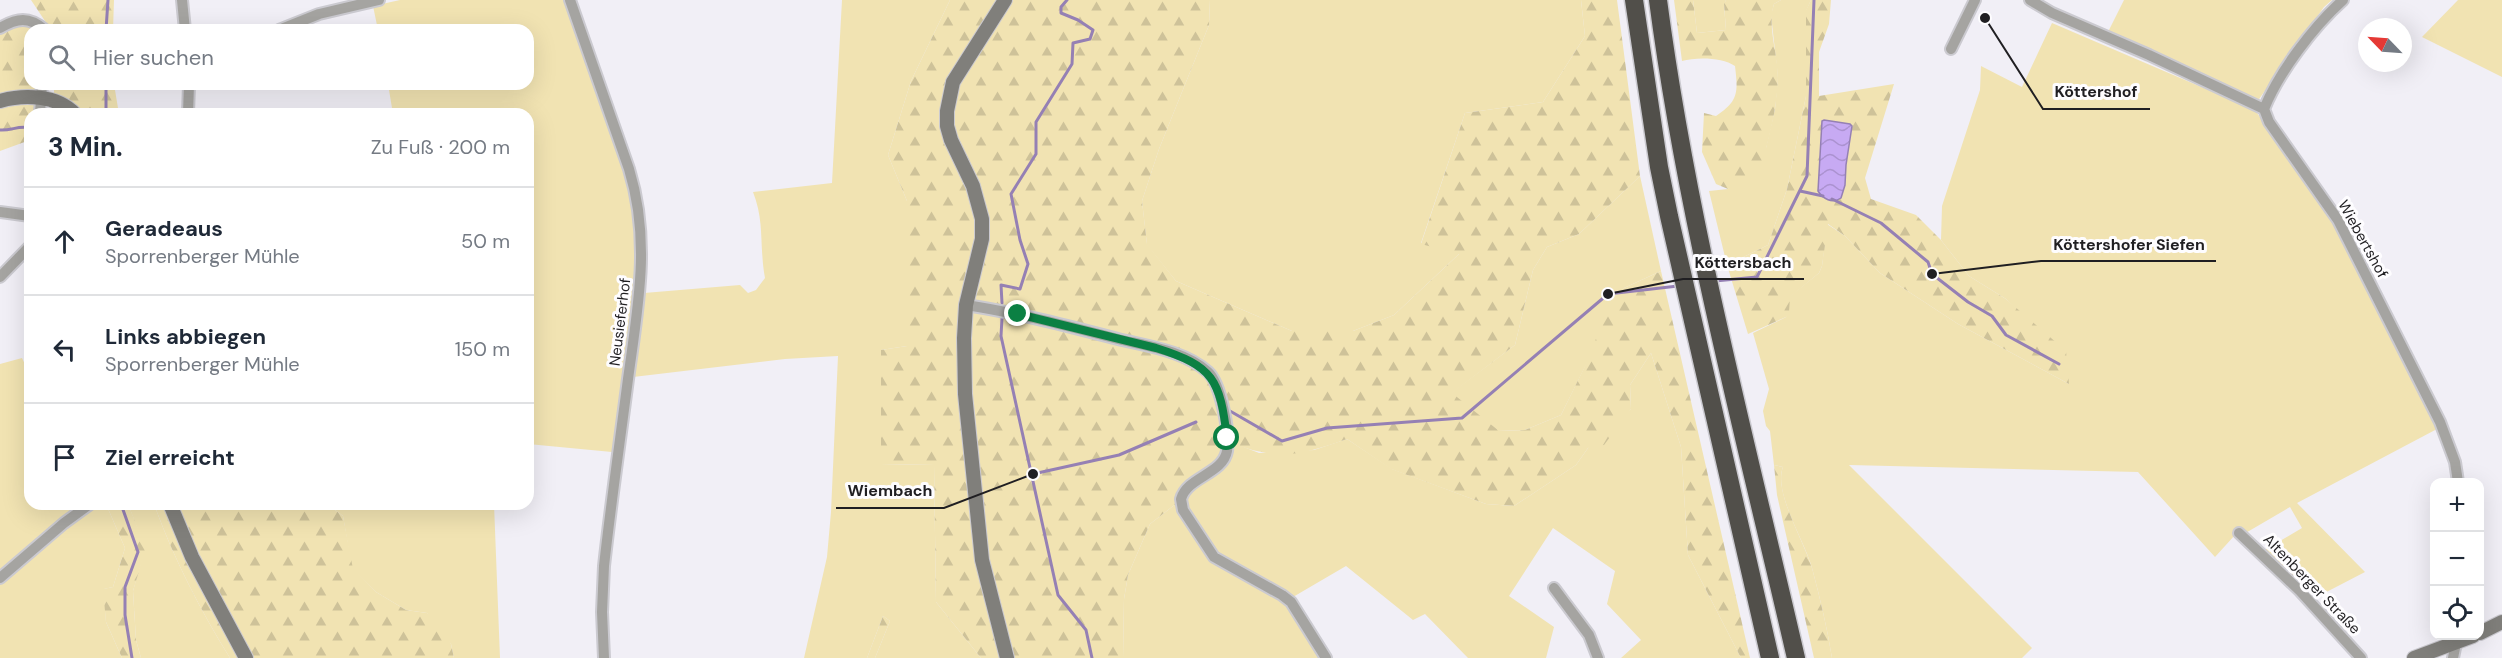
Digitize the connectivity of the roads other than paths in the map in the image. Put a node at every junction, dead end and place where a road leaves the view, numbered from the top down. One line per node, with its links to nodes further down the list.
1 (182, 0): 11 (street)
2 (379, 0): 12 (street)
3 (570, 0): 37 (street, Neusieferhof)
4 (1005, 0): 26 (main road)
5 (1634, 0): 41 (highway)
6 (1658, 0): 42 (highway)
7 (1975, 0): 14 (street)
8 (2030, 0): 21 (street)
9 (2343, 0): 21 (street)
10 (36, 24): 13 (street)
11 (184, 24)
12 (294, 24)
13 (0, 28)
14 (1951, 49)
15 (189, 90): 20 (street)
16 (41, 91): 17 (main road); 18 (street); 19 (main road)
17 (0, 101)
18 (40, 108)
19 (67, 108)
20 (188, 108)
21 (2264, 109): 27 (street, Wiebertshof)
22 (0, 212): 23 (street)
23 (24, 215)
24 (24, 252): 25 (street)
25 (0, 277)
26 (966, 305): 38 (main road); 39 (street)
27 (2457, 478)
28 (82, 510): 31 (street)
29 (172, 510): 36 (main road)
30 (2239, 533): 43 (street, Altenberger Straße)
31 (0, 578)
32 (1554, 588): 40 (street)
33 (2502, 622): 34 (main road)
34 (2484, 631)
35 (2456, 640): 44 (main road); 45 (street)
36 (246, 658)
37 (604, 658)
38 (1006, 658)
39 (1326, 658)
40 (1598, 658)
41 (1770, 658)
42 (1796, 658)
43 (2361, 658)
44 (2414, 658)
45 (2453, 658)

